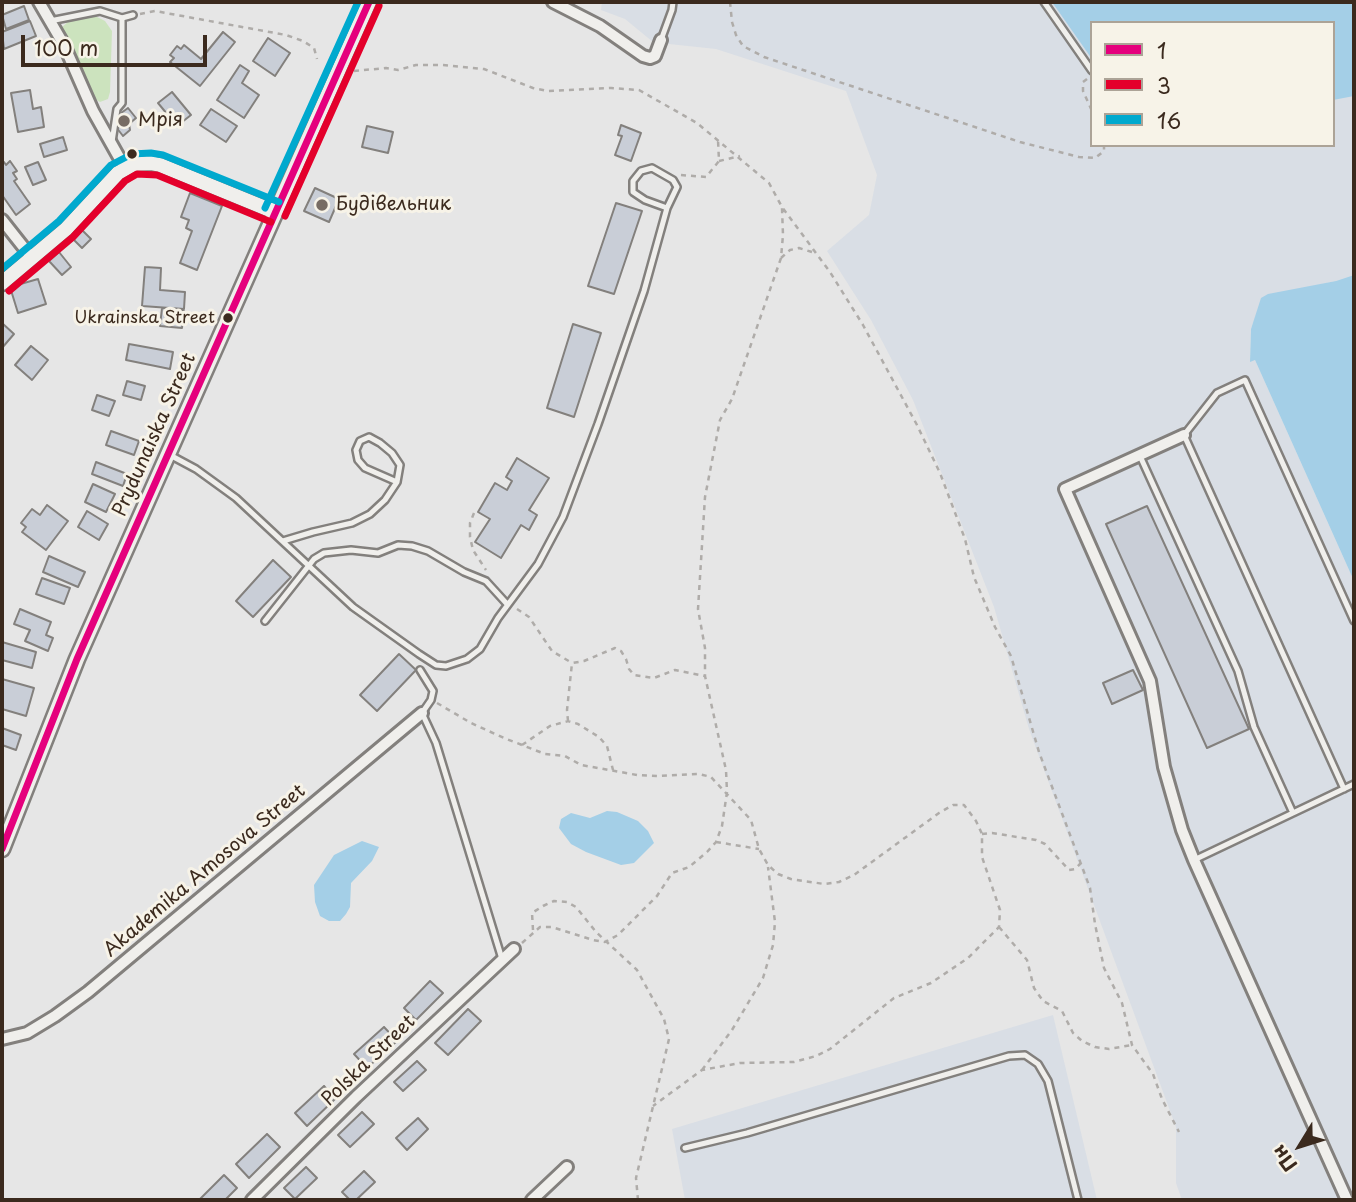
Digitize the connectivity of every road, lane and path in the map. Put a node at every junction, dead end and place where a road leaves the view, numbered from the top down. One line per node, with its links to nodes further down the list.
1 (39, 2): 9 (street)
2 (369, 2): 13 (main road, Prydunaiska Street)
3 (553, 2): 10 (street)
4 (673, 2): 10 (lane)
5 (730, 2): 18 (path)
6 (1044, 2): 12 (lane)
7 (133, 15): 8 (lane); 11 (path)
8 (122, 18): 9 (lane); 17 (lane)
9 (50, 21): 17 (street)
10 (662, 40)
11 (317, 59)
12 (1090, 70)
13 (337, 73): 16 (path); 25 (main road, Prydunaiska Street)
14 (1090, 75): 15 (path)
15 (1090, 107)
16 (718, 140): 19 (path); 20 (path)
17 (111, 145): 21 (street)
18 (1104, 147)
19 (740, 156): 20 (path); 23 (path)
20 (719, 161): 22 (path)
21 (125, 168): 25 (main road); 28 (main road)
22 (673, 180): 24 (lane); 24 (lane)
23 (782, 207): 27 (path); 29 (path)
24 (667, 208): 39 (lane)
25 (275, 212): 32 (main road, Prydunaiska Street)
26 (2, 220): 28 (street)
27 (815, 253): 29 (path); 59 (path)
28 (32, 258): 30 (main road)
29 (781, 258): 44 (path)
30 (2, 283)
31 (1184, 435): 33 (street); 41 (lane); 51 (lane)
32 (168, 454): 36 (lane); 56 (main road, Prydunaiska Street)
33 (1140, 455): 53 (lane); 58 (street)
34 (397, 482): 34 (lane); 36 (lane)
35 (474, 513): 38 (path)
36 (283, 541): 37 (lane)
37 (308, 566): 38 (lane); 39 (lane); 40 (lane)
38 (486, 581): 39 (lane)
39 (507, 604): 42 (path)
40 (265, 621)
41 (1354, 621)
42 (572, 663): 44 (path); 47 (path)
43 (420, 670): 45 (lane)
44 (705, 676): 52 (path)
45 (431, 700): 46 (lane); 48 (path)
46 (422, 713): 65 (lane); 66 (street, Akademika Amosova Street)
47 (568, 722): 48 (path); 49 (path)
48 (522, 746): 49 (path)
49 (613, 770): 52 (path)
50 (1354, 784): 51 (lane)
51 (1345, 789): 53 (lane)
52 (727, 792): 55 (path); 57 (path)
53 (1293, 813): 58 (lane)
54 (982, 834): 59 (path); 60 (path); 61 (path)
55 (716, 842): 57 (path); 63 (path)
56 (2, 849)
57 (759, 849): 60 (path)
58 (1194, 860): 77 (street)
59 (1081, 863): 67 (path)
60 (768, 865): 68 (path)
61 (999, 927): 67 (path); 68 (path)
62 (533, 932): 63 (path); 63 (path); 64 (path)
63 (605, 942): 69 (path)
64 (514, 949): 65 (street, Polska Street)
65 (502, 959): 73 (street, Polska Street)
66 (2, 1039)
67 (1132, 1045): 70 (path)
68 (702, 1070): 69 (path)
69 (653, 1106): 75 (path)
70 (1179, 1132)
71 (685, 1148): 76 (lane)
72 (566, 1167): 74 (street)
73 (252, 1200)
74 (532, 1200)
75 (638, 1200)
76 (1078, 1200)
77 (1347, 1200)

